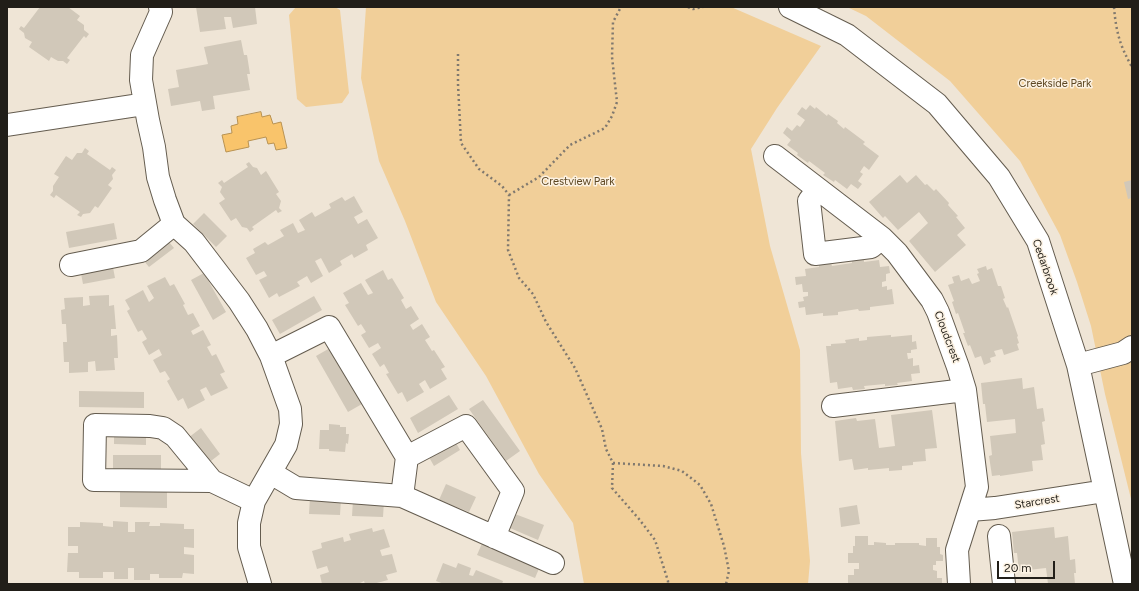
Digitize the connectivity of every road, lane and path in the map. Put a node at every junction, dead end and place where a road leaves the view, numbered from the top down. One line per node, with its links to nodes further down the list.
1 (160, 7): 9 (street)
2 (621, 7): 13 (path)
3 (688, 7): 4 (path)
4 (703, 7)
5 (790, 7): 19 (street, Cedarbrook)
6 (1114, 7): 8 (path)
7 (458, 54): 13 (path)
8 (1132, 67)
9 (145, 104): 10 (street); 14 (street)
10 (7, 125)
11 (775, 156): 12 (street, Cloudcrest)
12 (818, 189): 15 (street, Cloudcrest); 15 (street)
13 (509, 195): 23 (path)
14 (174, 224): 16 (street); 18 (street)
15 (882, 238): 20 (street, Cloudcrest)
16 (71, 266)
17 (1132, 347): 19 (street)
18 (270, 356): 22 (street); 24 (street)
19 (1078, 365): 26 (street, Cedarbrook)
20 (965, 390): 21 (street); 29 (street, Cloudcrest)
21 (833, 406)
22 (407, 457): 27 (street); 31 (street)
23 (613, 463): 34 (path); 35 (path)
24 (271, 473): 27 (street); 28 (street)
25 (212, 481): 25 (street); 28 (street)
26 (1105, 491): 29 (street, Starcrest); 38 (street, Cedarbrook)
27 (402, 496): 31 (street)
28 (254, 501): 33 (street)
29 (970, 510): 36 (street, Cloudcrest)
30 (999, 536): 37 (street)
31 (494, 537): 32 (street)
32 (553, 563)
33 (260, 584)
34 (668, 584)
35 (726, 584)
36 (960, 584)
37 (1004, 584)
38 (1125, 584)

